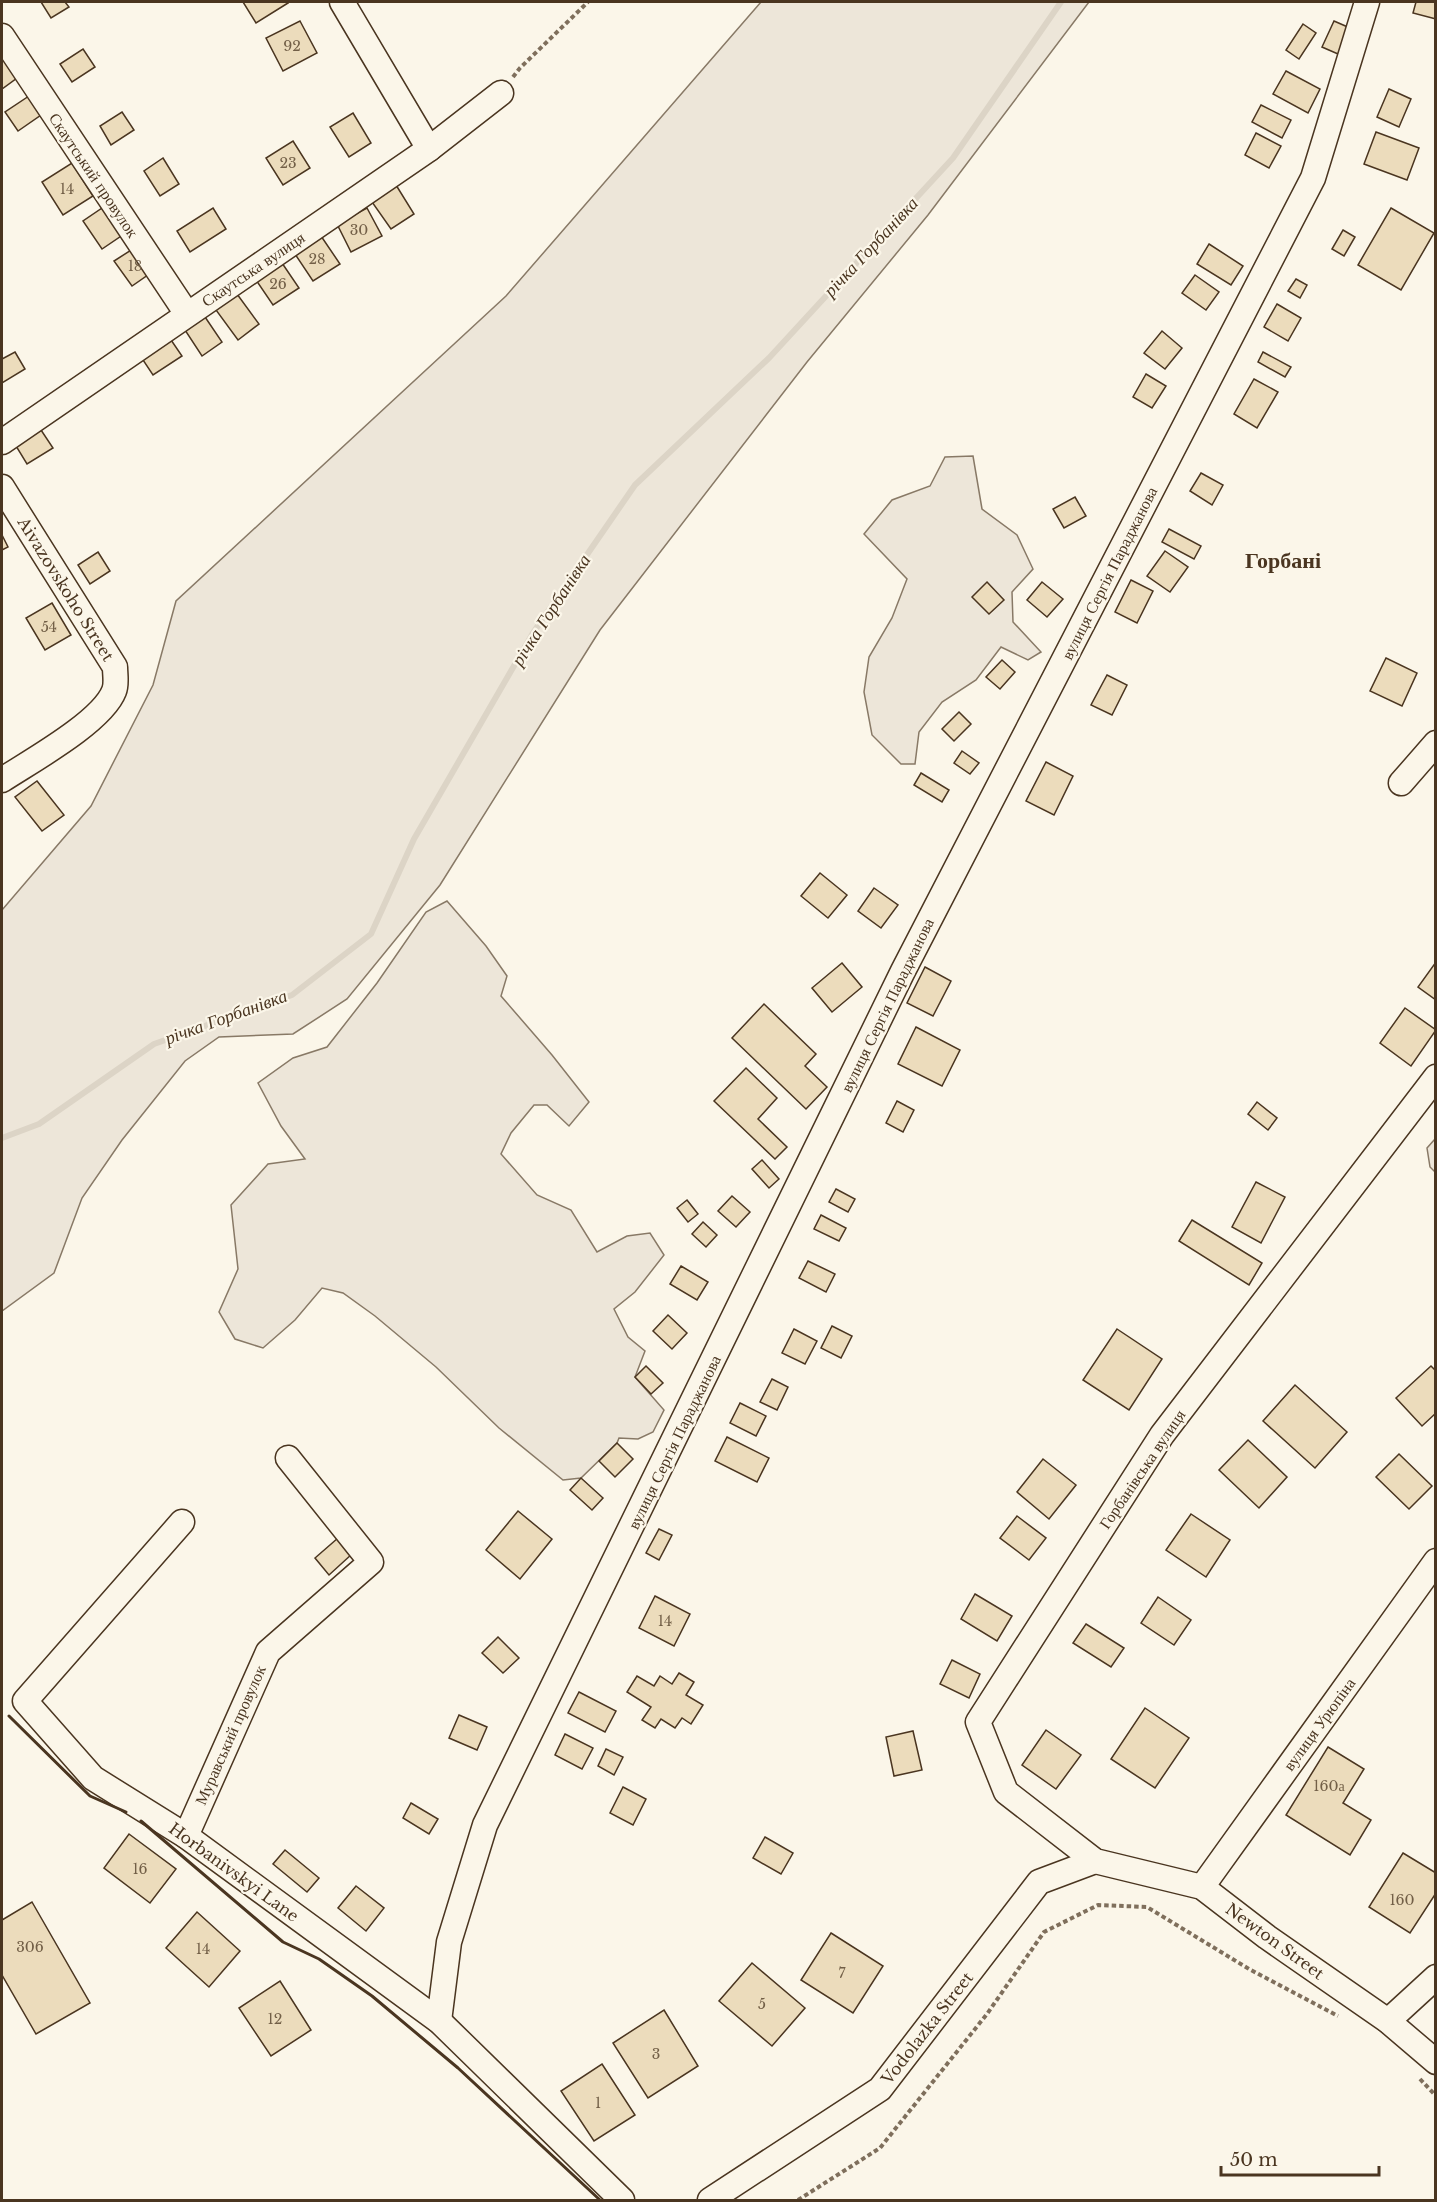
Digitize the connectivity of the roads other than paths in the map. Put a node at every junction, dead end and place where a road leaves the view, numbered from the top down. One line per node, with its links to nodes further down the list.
1 (342, 2): 5 (street)
2 (1367, 2): 20 (street, вулиця Сергія Параджанова)
3 (2, 36): 6 (street, Скаутський провулок)
4 (501, 93): 5 (street, Скаутська вулиця)
5 (429, 150): 6 (street, Скаутська вулиця)
6 (187, 314): 7 (street, Скаутська вулиця)
7 (2, 442)
8 (2, 487): 10 (street, Aivazovskoho Street)
9 (1436, 743): 11 (street)
10 (2, 780)
11 (1401, 783)
12 (1436, 1077): 17 (street, Горбанівська вулиця)
13 (288, 1458): 16 (street, Муравський провулок)
14 (182, 1522): 16 (street, Horbanivskyi Lane)
15 (1436, 1562): 18 (street, вулиця Урюпіна)
16 (186, 1836): 20 (street, Horbanivskyi Lane)
17 (1095, 1861): 18 (street, Newton Street); 24 (street, Vodolazka Street)
18 (1202, 1887): 21 (street, Newton Street)
19 (1436, 1977): 21 (street)
20 (439, 2021): 23 (street, Horbanivskyi Lane)
21 (1388, 2021): 22 (street, Newton Street)
22 (1426, 2069)
23 (622, 2200)
24 (710, 2200)

